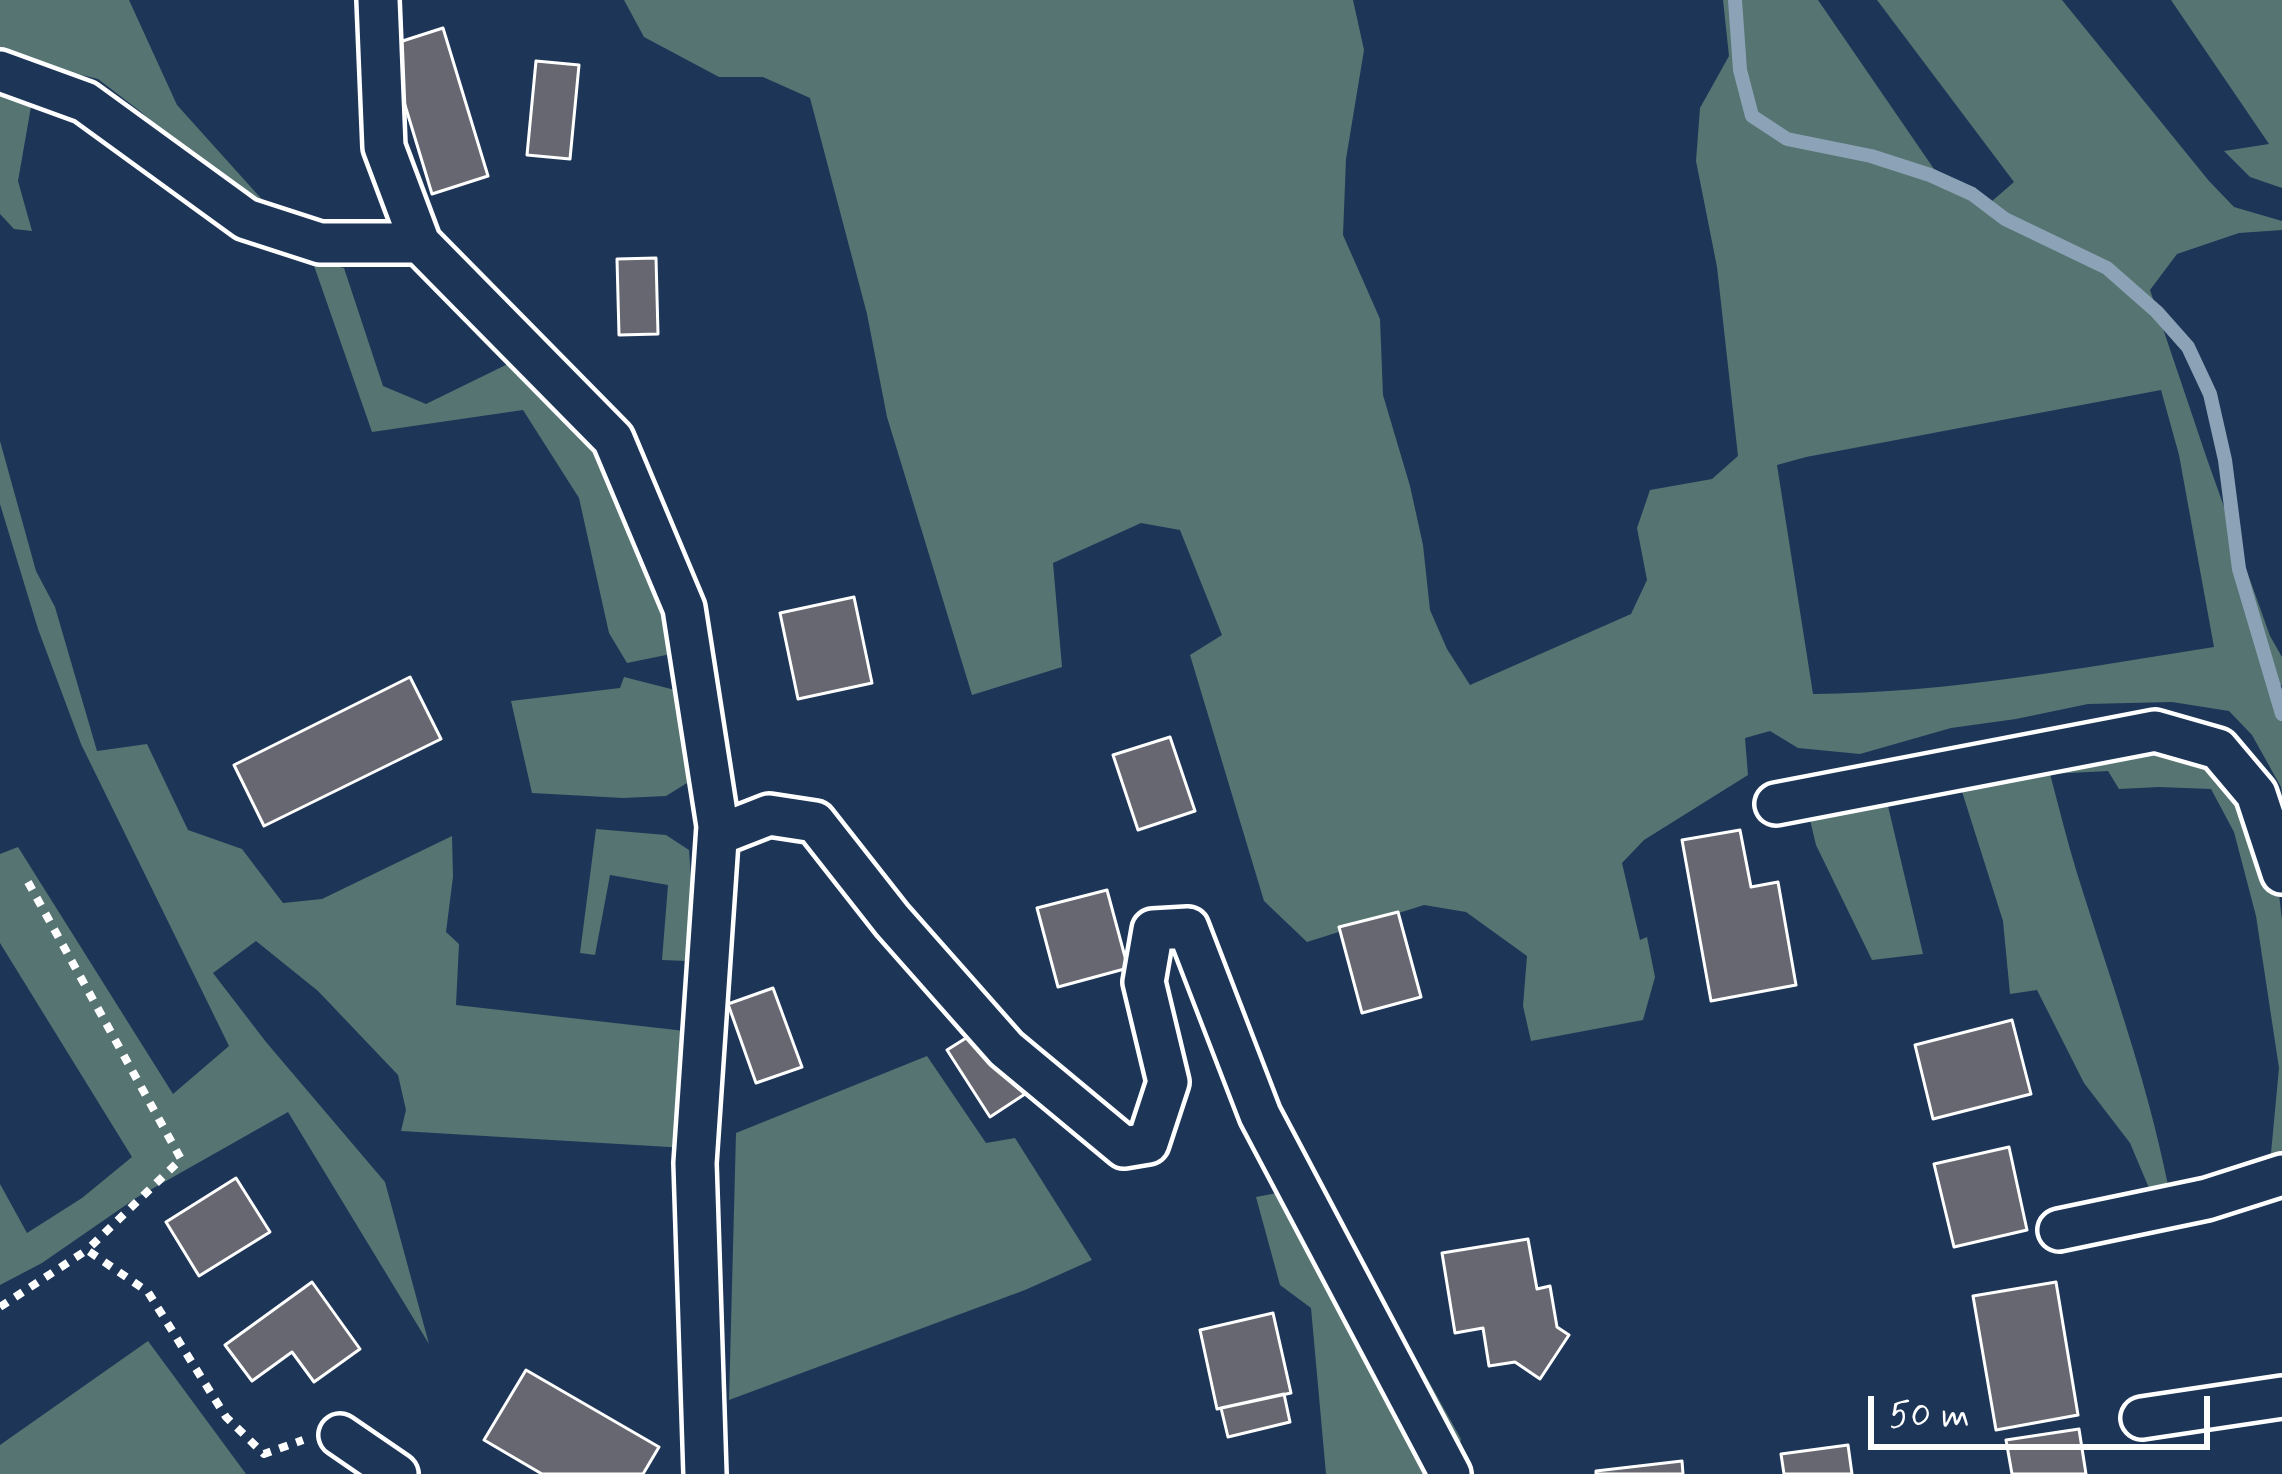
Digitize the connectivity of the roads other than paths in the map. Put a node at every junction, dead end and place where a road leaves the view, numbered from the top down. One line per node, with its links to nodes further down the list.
1 (378, 0): 3 (street)
2 (0, 71): 3 (street)
3 (420, 243): 5 (street)
4 (1776, 804): 6 (street)
5 (718, 835): 13 (street); 14 (street)
6 (2282, 873)
7 (2282, 1175): 8 (street)
8 (2059, 1230)
9 (2282, 1397): 10 (street)
10 (2142, 1418)
11 (340, 1435): 12 (street)
12 (397, 1474)
13 (705, 1474)
14 (1450, 1474)

